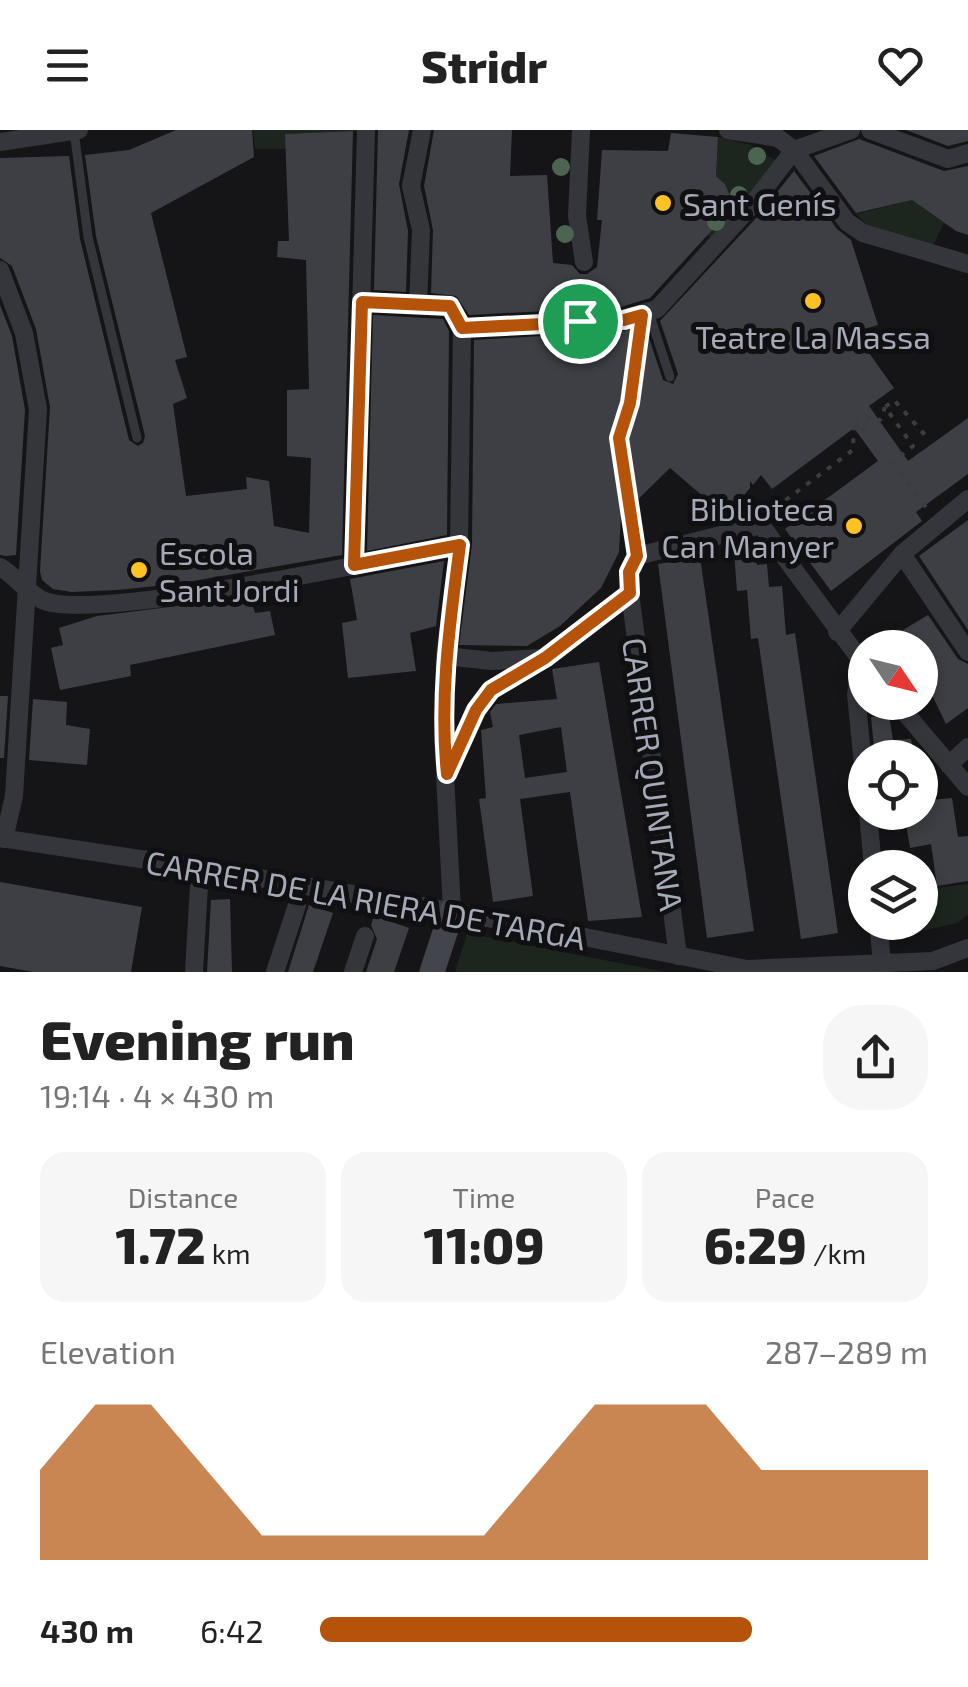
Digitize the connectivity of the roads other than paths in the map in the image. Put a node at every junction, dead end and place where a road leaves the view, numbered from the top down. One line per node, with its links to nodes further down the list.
1 (77, 130): 9 (street); 20 (lane)
2 (366, 130): 15 (street)
3 (422, 130): 16 (street)
4 (582, 130): 12 (street)
5 (728, 130): 8 (street)
6 (851, 130): 10 (street)
7 (870, 130): 11 (street)
8 (778, 134): 10 (street)
9 (0, 142)
10 (794, 150): 13 (street); 17 (street)
11 (968, 153)
12 (584, 262)
13 (968, 264)
14 (0, 270): 26 (street)
15 (362, 302): 16 (street); 24 (street)
16 (418, 304): 18 (street)
17 (646, 314): 18 (street); 19 (lane)
18 (462, 328): 22 (street)
19 (670, 377)
20 (137, 438)
21 (968, 499): 23 (street)
22 (460, 545): 24 (street); 31 (street)
23 (902, 554): 28 (street); 30 (street)
24 (354, 565): 26 (street)
25 (0, 567): 26 (street)
26 (27, 588): 38 (street)
27 (630, 593): 28 (street, CARRER QUINTANA); 32 (street); 46 (street, CARRER QUINTANA)
28 (837, 632): 29 (street)
29 (848, 645)
30 (968, 652)
31 (446, 656): 32 (street); 36 (street)
32 (545, 658): 36 (street)
33 (911, 720): 35 (street)
34 (968, 747): 35 (street)
35 (948, 764): 37 (street)
36 (447, 774): 42 (street)
37 (968, 788)
38 (7, 796): 39 (street)
39 (2, 839): 40 (street, CARRER DE LA RIERA DE TARGA)
40 (200, 868): 42 (street, CARRER DE LA RIERA DE TARGA); 48 (street)
41 (298, 905): 49 (street)
42 (452, 911): 46 (street, CARRER DE LA RIERA DE TARGA); 51 (street)
43 (364, 936): 50 (street)
44 (880, 940): 47 (street)
45 (968, 948): 47 (street, CARRER DE LA RIERA DE TARGA)
46 (678, 956): 47 (street, CARRER DE LA RIERA DE TARGA)
47 (883, 968)
48 (194, 972)
49 (275, 972)
50 (352, 972)
51 (432, 972)

